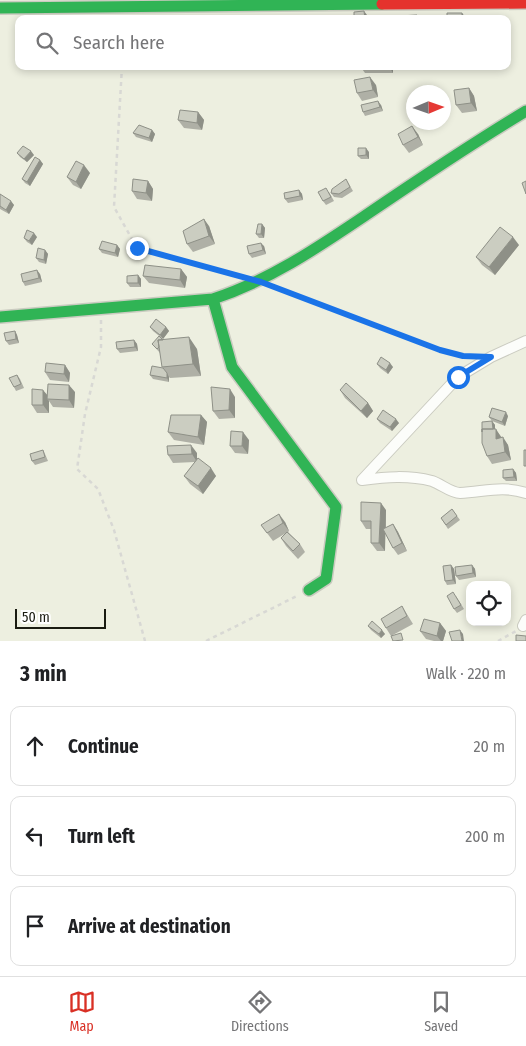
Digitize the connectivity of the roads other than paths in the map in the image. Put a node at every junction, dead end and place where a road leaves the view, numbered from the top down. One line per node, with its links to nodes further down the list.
1 (394, 2): 2 (street); 3 (street)
2 (57, 3): 4 (street)
3 (526, 3)
4 (0, 8)
5 (526, 111): 6 (street)
6 (213, 299): 7 (street); 10 (street)
7 (0, 317)
8 (526, 341): 9 (street)
9 (526, 493)
10 (309, 590)

